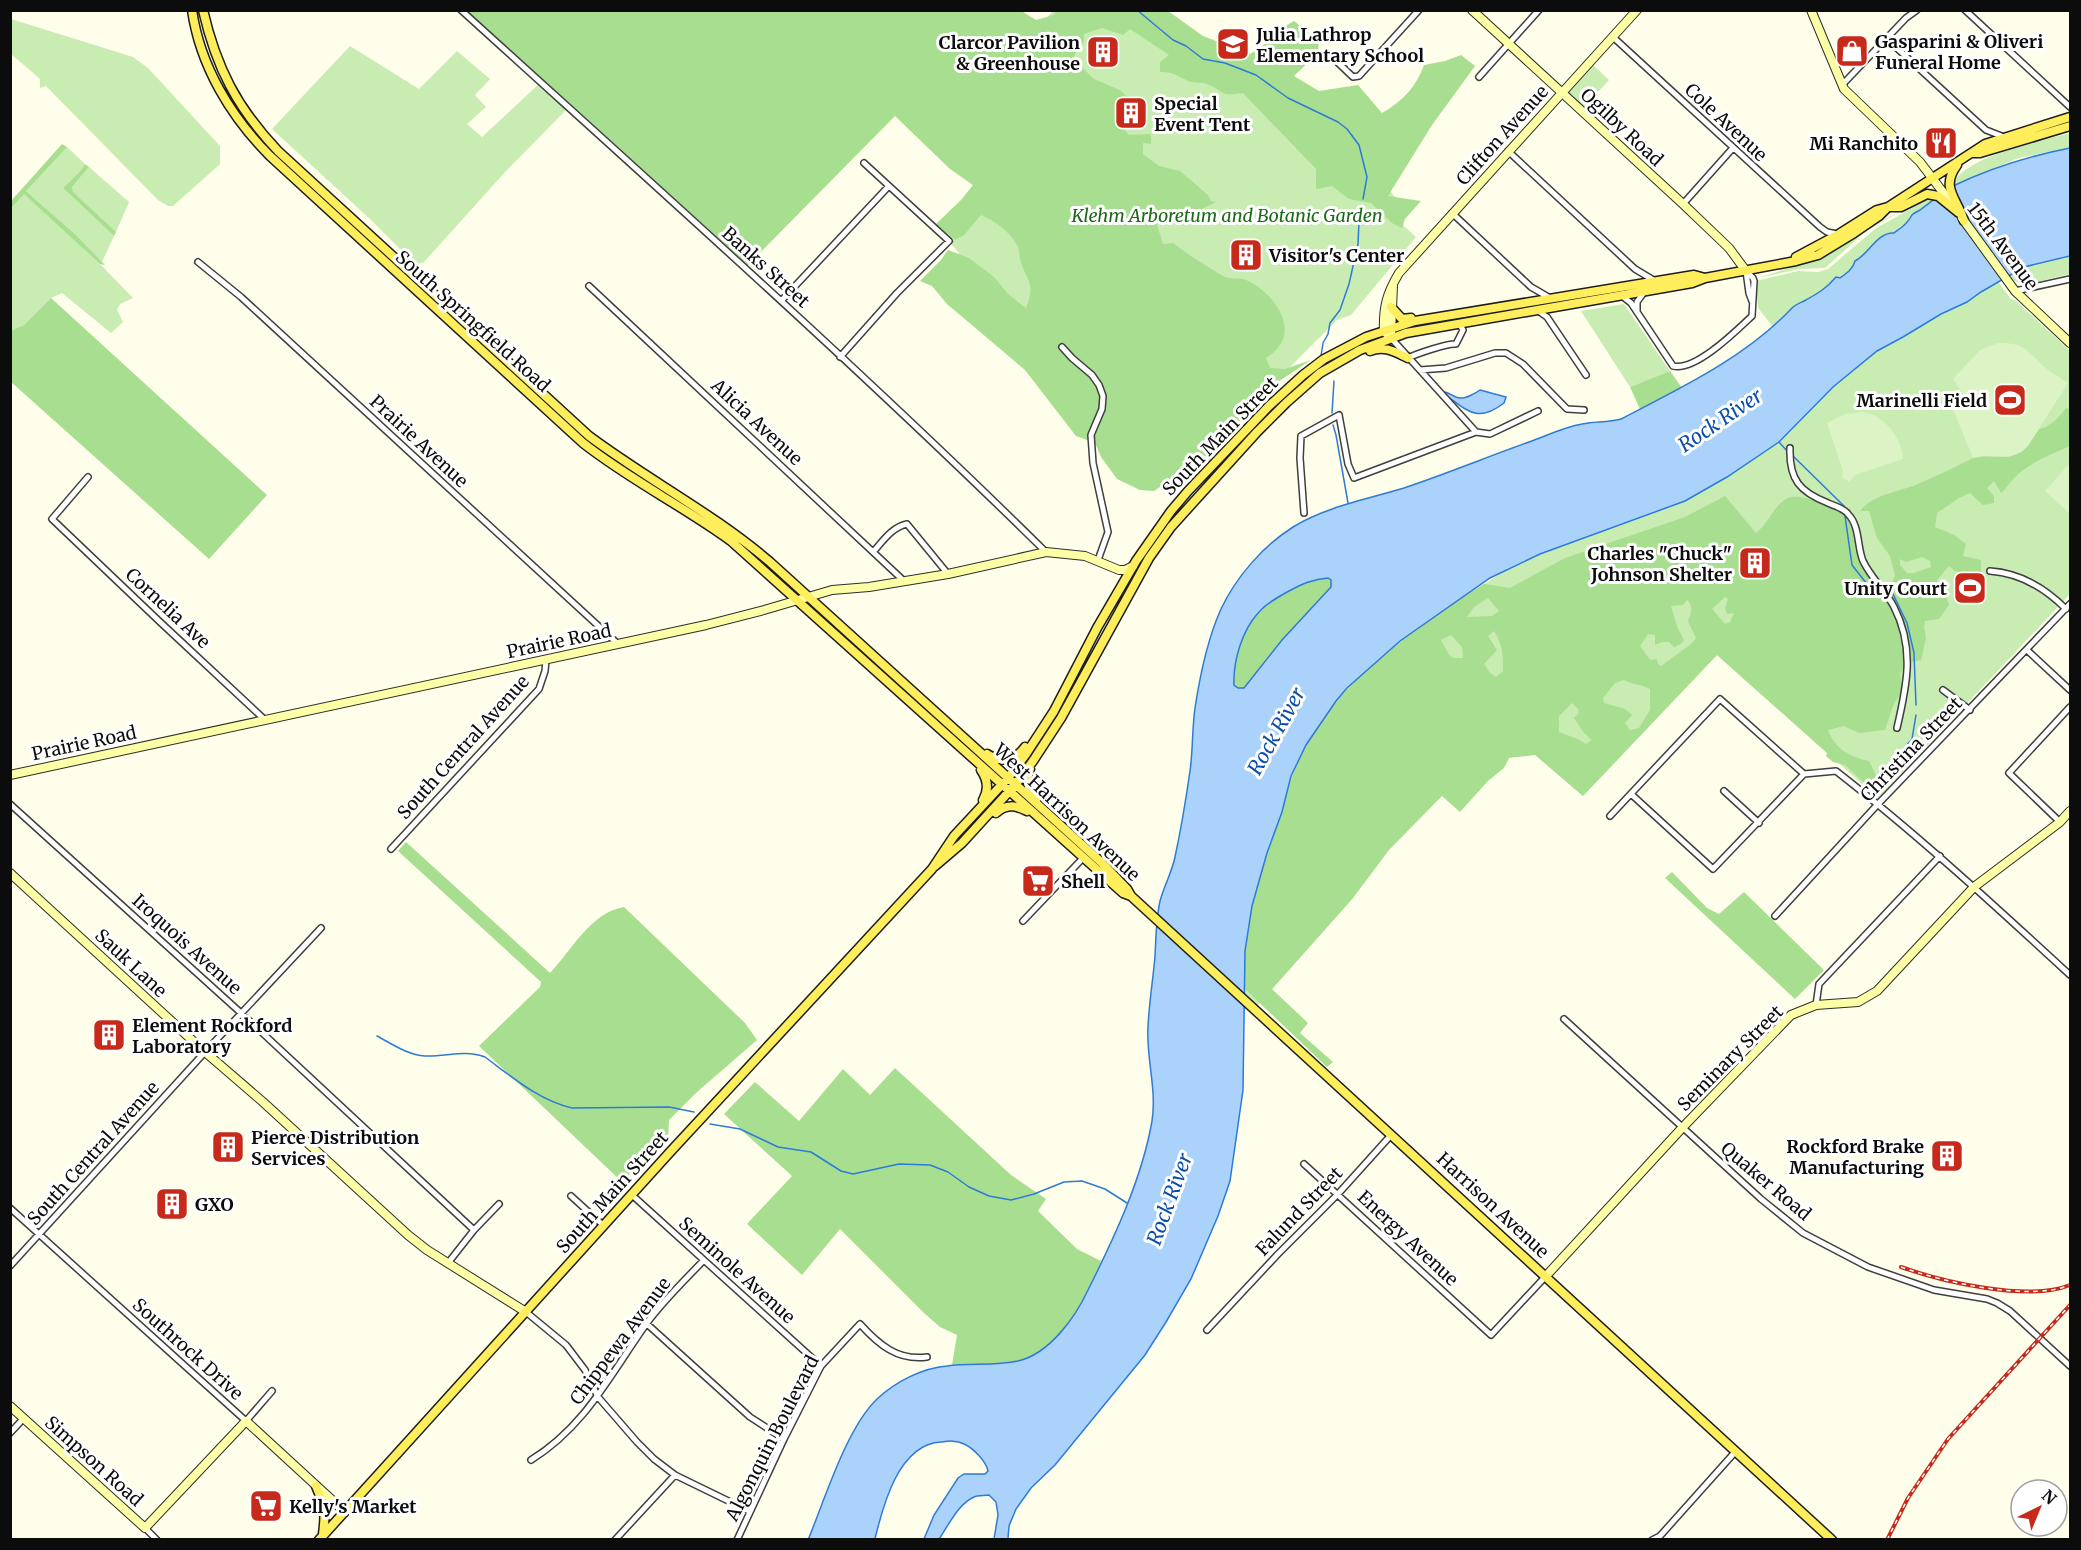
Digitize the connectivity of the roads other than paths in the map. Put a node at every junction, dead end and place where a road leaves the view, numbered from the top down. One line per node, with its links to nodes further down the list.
1 (192, 10): 87 (main road, South Springfield Road)
2 (203, 10): 86 (main road, South Springfield Road)
3 (461, 10): 54 (street, Banks Street)
4 (1419, 10): 14 (street)
5 (1472, 10): 13 (street, Ogilby Road)
6 (1539, 10): 13 (street)
7 (1637, 10): 11 (street, Clifton Avenue)
8 (1811, 10): 16 (street)
9 (1917, 10): 12 (street)
10 (1965, 10): 18 (street)
11 (1613, 37): 17 (street, Clifton Avenue); 23 (street, Cole Avenue)
12 (1887, 39): 16 (street); 20 (street)
13 (1509, 43): 15 (street); 17 (street, Ogilby Road)
14 (1333, 58)
15 (1479, 77)
16 (1842, 86): 28 (street)
17 (1562, 93): 24 (street, Clifton Avenue); 31 (street, Ogilby Road)
18 (2069, 105): 19 (street)
19 (2068, 120): 21 (main road, South Main Street); 25 (main road, South Main Street)
20 (1986, 130): 21 (street); 22 (street)
21 (2004, 137): 22 (main road, South Main Street)
22 (1985, 144): 25 (main road, South Main Street)
23 (1732, 149): 31 (street); 36 (street, Cole Avenue)
24 (1508, 151): 33 (street, Clifton Avenue); 41 (street)
25 (1972, 153): 26 (main road, South Main Street)
26 (1962, 159): 28 (main road, South Main Street); 30 (main road)
27 (864, 164): 29 (street)
28 (1934, 178): 30 (street); 32 (main road, South Main Street)
29 (888, 187): 54 (street); 66 (street)
30 (1942, 189): 32 (main road); 34 (main road); 35 (main road)
31 (1683, 204): 42 (street, Ogilby Road)
32 (1888, 207): 37 (main road, South Main Street); 40 (main road, South Main Street)
33 (1452, 213): 46 (street, Clifton Avenue); 49 (street)
34 (1959, 213): 35 (street, 15th Avenue)
35 (1964, 221): 51 (street, 15th Avenue)
36 (1820, 227): 37 (street, Cole Avenue); 38 (street)
37 (1839, 234): 38 (main road, South Main Street)
38 (1821, 245): 40 (main road, South Main Street)
39 (198, 262): 89 (street, Prairie Avenue)
40 (1787, 262): 42 (main road, South Main Street)
41 (1635, 269): 45 (street); 47 (street)
42 (1746, 271): 43 (main road, South Main Street); 59 (street)
43 (1706, 278): 45 (main road, South Main Street); 50 (main road, South Main Street)
44 (2070, 279): 51 (street)
45 (1656, 281): 47 (main road, South Main Street)
46 (1393, 283): 57 (street); 63 (street, Clifton Avenue)
47 (1633, 285): 53 (main road, South Main Street)
48 (589, 286): 77 (street, Alicia Avenue)
49 (1531, 287): 53 (street); 55 (street)
50 (1645, 291): 52 (main road, South Main Street); 59 (street)
51 (2014, 291): 64 (street, 15th Avenue)
52 (1621, 296): 56 (main road, South Main Street); 59 (street)
53 (1552, 298): 55 (main road, South Main Street)
54 (781, 300): 66 (street, Banks Street)
55 (1528, 302): 60 (main road, South Main Street)
56 (1558, 306): 58 (main road, South Main Street); 61 (street)
57 (1391, 307): 60 (main road); 63 (street)
58 (1536, 310): 61 (street); 62 (main road, South Main Street)
59 (1637, 310)
60 (1444, 316): 63 (main road, South Main Street)
61 (1550, 322): 69 (street)
62 (1459, 323): 63 (main road, South Main Street); 67 (street)
63 (1388, 332): 67 (street); 70 (main road, South Main Street); 80 (main road, South Main Street)
64 (2070, 343)
65 (1062, 347): 79 (street)
66 (840, 357): 78 (street, Banks Street)
67 (1408, 358): 68 (street); 70 (main road)
68 (1420, 370): 71 (street); 73 (street)
69 (1586, 375)
70 (1297, 393): 101 (main road, South Main Street)
71 (1584, 410)
72 (1538, 411): 73 (street)
73 (1476, 432): 76 (street)
74 (1790, 448): 99 (street)
75 (88, 477): 98 (street, Cornelia Ave)
76 (1304, 513)
77 (873, 552): 83 (street); 84 (street, Alicia Avenue)
78 (1046, 552): 79 (street, Prairie Road); 83 (street, Prairie Road)
79 (1098, 560): 81 (street, Prairie Road)
80 (1133, 566): 81 (street); 85 (main road, South Main Street)
81 (1112, 568): 85 (street)
82 (1990, 571): 88 (street)
83 (948, 574): 84 (street, Prairie Road)
84 (904, 581): 86 (street, Prairie Road)
85 (1120, 589): 94 (main road, South Main Street)
86 (808, 596): 87 (street, Prairie Road); 100 (main road, West Harrison Avenue)
87 (797, 600): 89 (street, Prairie Road); 96 (main road, West Harrison Avenue)
88 (2068, 607): 90 (street, Christina Street)
89 (618, 644): 91 (street, Prairie Road)
90 (2028, 651): 93 (street); 97 (street, Christina Street)
91 (546, 660): 98 (street, Prairie Road); 116 (street, South Central Avenue)
92 (1943, 690): 97 (street)
93 (2070, 690)
94 (1062, 696): 100 (main road); 104 (main road, South Main Street)
95 (2070, 707): 114 (street)
96 (919, 709): 104 (main road, West Harrison Avenue); 110 (main road)
97 (1970, 710): 109 (street, Christina Street)
98 (264, 719): 103 (street, Prairie Road)
99 (1897, 728)
100 (970, 742): 104 (main road, West Harrison Avenue)
101 (1033, 761): 105 (main road, South Main Street); 117 (main road)
102 (1804, 774): 107 (street); 109 (street); 115 (street)
103 (10, 775)
104 (1005, 781): 105 (main road, West Harrison Avenue); 110 (main road, South Main Street)
105 (1012, 788): 113 (main road, West Harrison Avenue); 117 (main road, West Harrison Avenue); 119 (main road, South Main Street)
106 (1724, 791): 115 (street)
107 (1631, 794): 112 (street); 115 (street)
108 (10, 804): 129 (street, Iroquois Avenue)
109 (1878, 804): 118 (street); 124 (street, Christina Street)
110 (977, 811): 120 (main road, South Main Street)
111 (2070, 811): 114 (street, Seminary Street)
112 (1610, 816)
113 (1040, 819): 117 (main road, West Harrison Avenue); 119 (main road)
114 (2060, 822): 122 (street, Seminary Street)
115 (1759, 823)
116 (391, 849)
117 (1086, 852): 123 (main road, West Harrison Avenue); 125 (street)
118 (1940, 856): 122 (street); 128 (street)
119 (947, 858): 120 (main road, South Main Street)
120 (932, 869): 137 (main road, South Main Street)
121 (10, 873): 131 (street, Sauk Lane)
122 (1974, 887): 127 (street); 128 (street, Seminary Street)
123 (1131, 896): 133 (main road, Harrison Avenue)
124 (1775, 916)
125 (1023, 921)
126 (321, 928): 129 (street, South Central Avenue)
127 (2070, 975)
128 (1816, 1005): 132 (street, Seminary Street)
129 (241, 1013): 131 (street, South Central Avenue); 141 (street, Iroquois Avenue)
130 (1564, 1019): 132 (street, Quaker Road)
131 (205, 1052): 142 (street, South Central Avenue); 144 (street, Sauk Lane)
132 (1682, 1128): 146 (street, Seminary Street); 152 (street, Quaker Road)
133 (1392, 1134): 135 (street, Falund Street); 146 (main road, Harrison Avenue)
134 (1304, 1164): 135 (street, Energy Avenue)
135 (1338, 1194): 146 (street, Energy Avenue); 149 (street, Falund Street)
136 (571, 1196): 140 (street)
137 (633, 1196): 140 (main road, South Main Street); 143 (street, Seminole Avenue)
138 (500, 1204): 141 (street)
139 (10, 1208): 142 (street, Southrock Drive)
140 (604, 1226): 147 (main road, South Main Street)
141 (474, 1230): 144 (street)
142 (40, 1235): 145 (street, South Central Avenue); 157 (street, Southrock Drive)
143 (704, 1261): 148 (street, Chippewa Avenue); 151 (street, Seminole Avenue)
144 (448, 1263): 147 (street)
145 (10, 1266)
146 (1546, 1276): 160 (main road, Harrison Avenue)
147 (526, 1312): 154 (street); 165 (main road, South Main Street)
148 (647, 1324): 154 (street, Chippewa Avenue); 159 (street)
149 (1207, 1330)
150 (927, 1357): 151 (street, Algonquin Boulevard)
151 (821, 1366): 159 (street, Algonquin Boulevard)
152 (2070, 1366)
153 (272, 1391): 157 (street)
154 (598, 1397): 161 (street, Chippewa Avenue); 162 (street)
155 (10, 1406): 156 (street, Simpson Road)
156 (24, 1418): 158 (street); 166 (street, Simpson Road)
157 (246, 1421): 163 (street, Southrock Drive); 166 (street)
158 (10, 1433)
159 (784, 1439): 164 (street, Algonquin Boulevard)
160 (1736, 1451): 171 (street); 172 (main road, Harrison Avenue)
161 (531, 1460)
162 (675, 1475): 164 (street); 169 (street)
163 (316, 1486): 165 (street, Southrock Drive); 167 (main road)
164 (749, 1511): 170 (street, Algonquin Boulevard)
165 (345, 1512): 167 (main road, South Main Street)
166 (145, 1528): 168 (street, Simpson Road)
167 (321, 1537)
168 (157, 1539)
169 (615, 1539)
170 (737, 1539)
171 (1652, 1539)
172 (1832, 1539)

